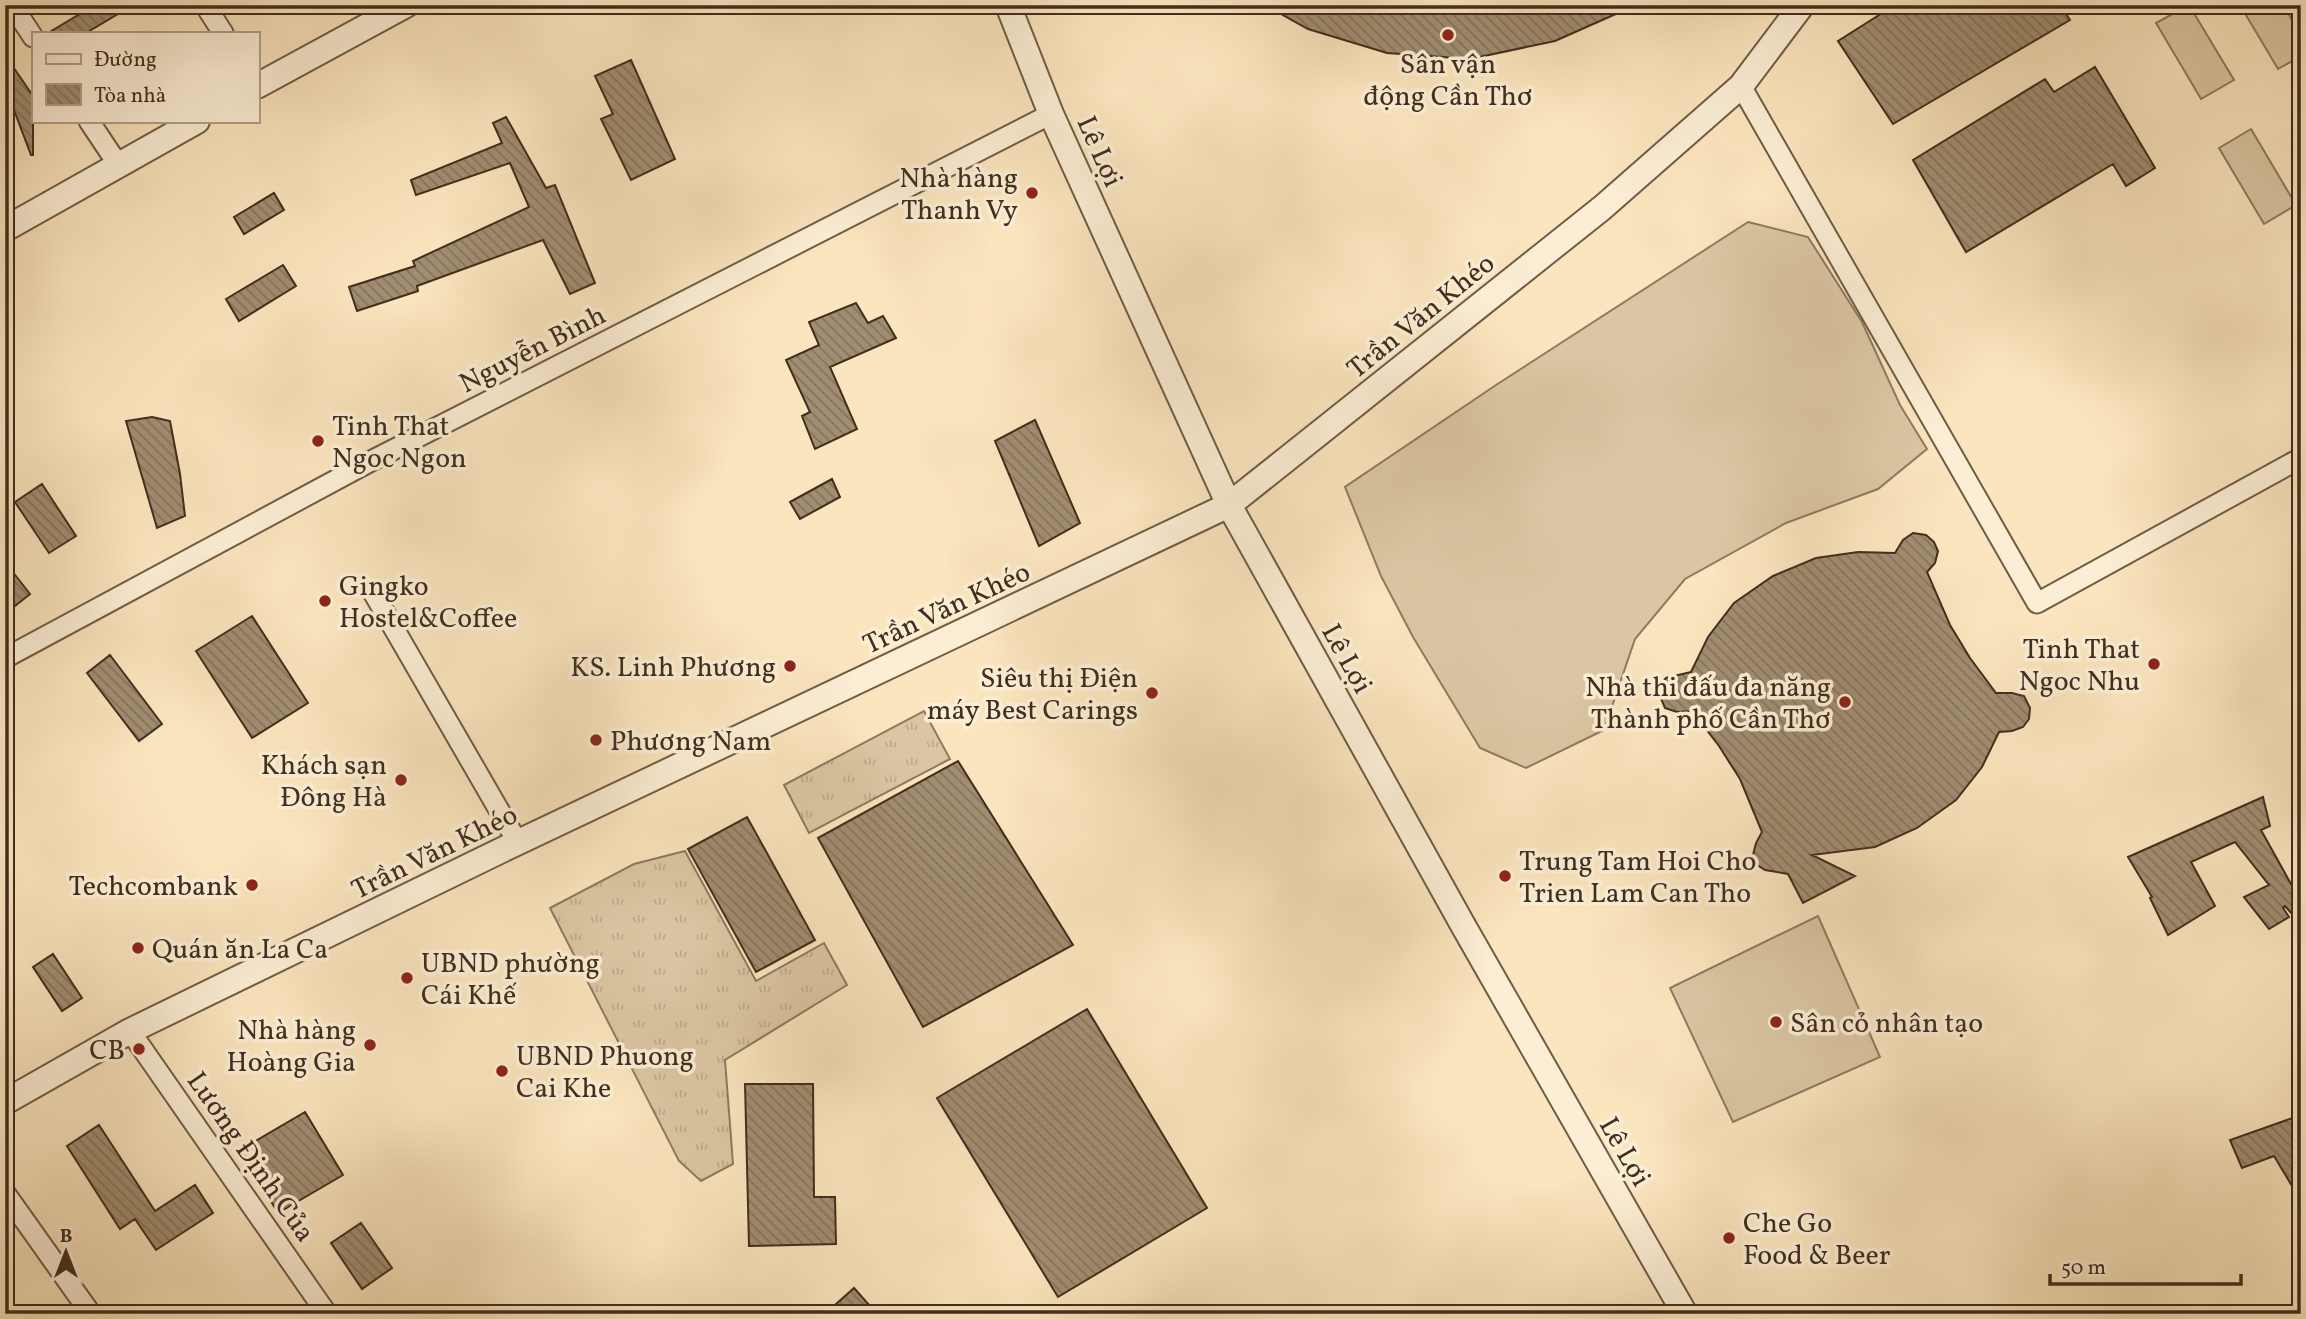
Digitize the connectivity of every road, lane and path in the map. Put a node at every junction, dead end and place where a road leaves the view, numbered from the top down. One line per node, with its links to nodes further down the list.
1 (12, 5): 7 (street)
2 (205, 5): 6 (street)
3 (406, 5): 8 (street)
4 (1009, 5): 10 (street, Lê Lợi)
5 (1802, 5): 9 (street, Trần Văn Khéo)
6 (222, 32)
7 (32, 35)
8 (259, 85)
9 (1741, 86): 15 (street); 16 (street, Trần Văn Khéo)
10 (1051, 114): 16 (street, Lê Lợi); 18 (street, Nguyễn Bình)
11 (90, 122): 13 (street)
12 (195, 122): 13 (street)
13 (119, 166): 14 (street)
14 (5, 229)
15 (2301, 458)
16 (1229, 505): 19 (street, Trần Văn Khéo); 25 (street, Lê Lợi)
17 (374, 594): 19 (street)
18 (5, 658)
19 (517, 843): 20 (street, Trần Văn Khéo)
20 (130, 1031): 21 (street, Trần Văn Khéo); 24 (street, Lương Định Của)
21 (5, 1102)
22 (5, 1192): 23 (street)
23 (91, 1314)
24 (327, 1314)
25 (1685, 1314)

